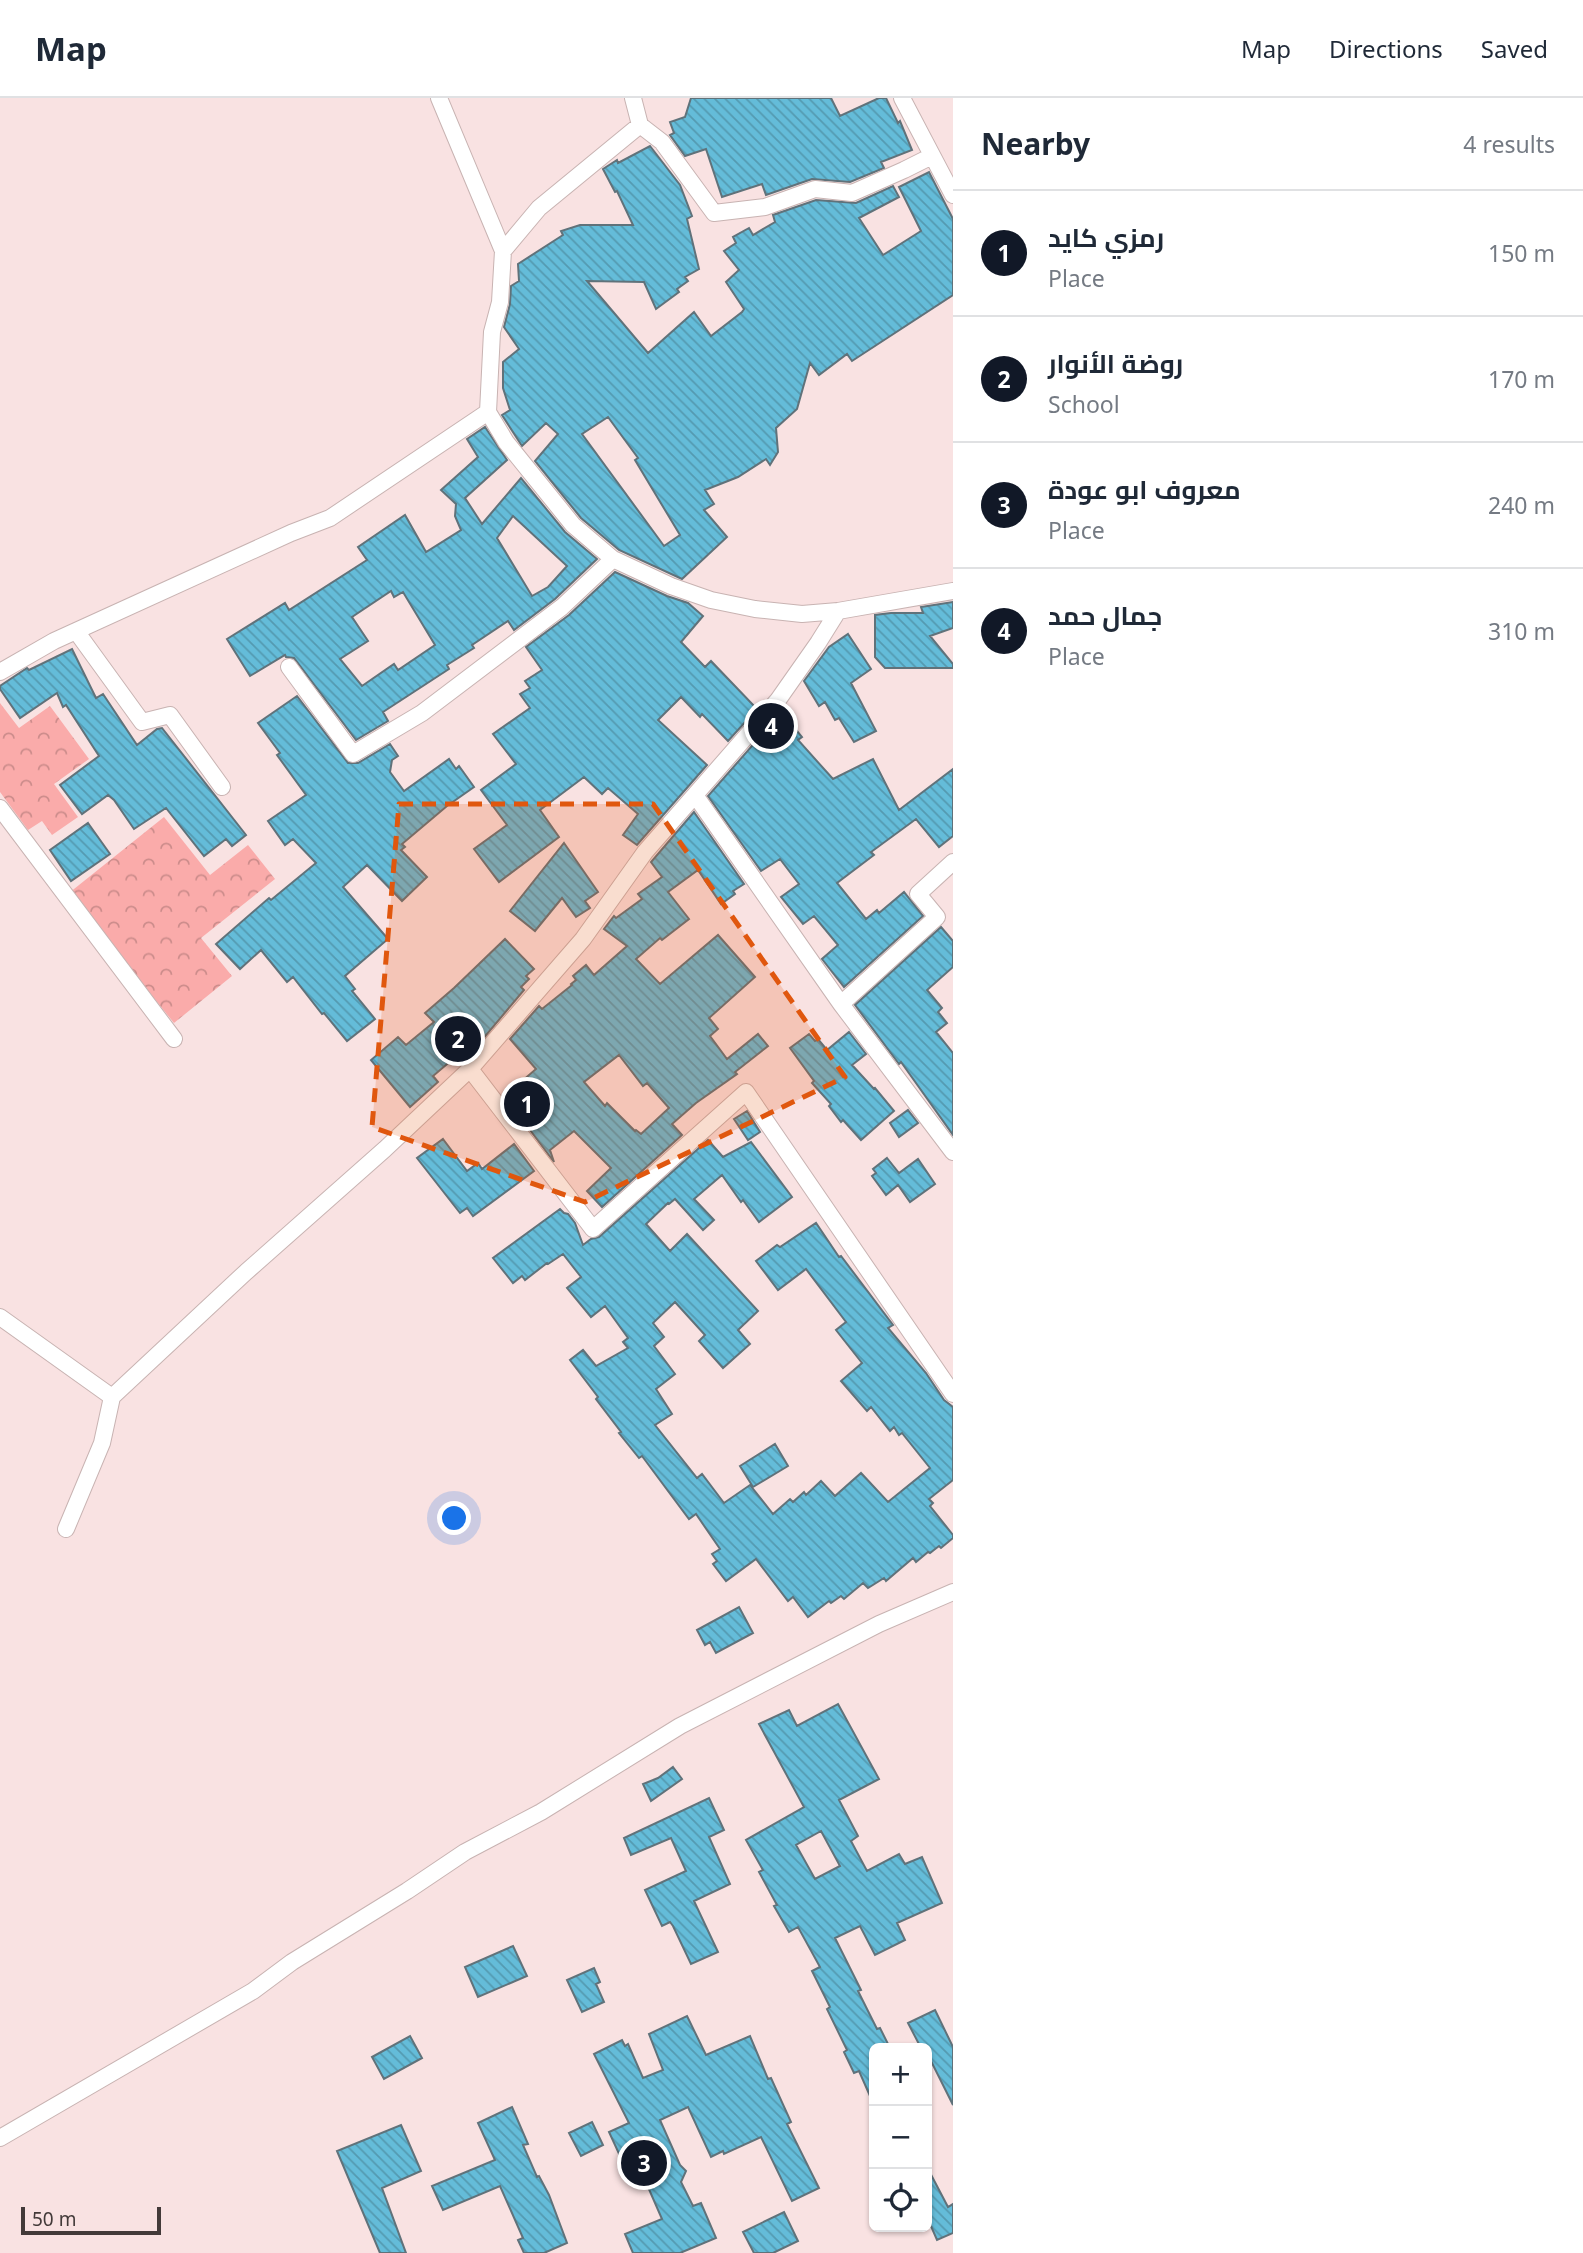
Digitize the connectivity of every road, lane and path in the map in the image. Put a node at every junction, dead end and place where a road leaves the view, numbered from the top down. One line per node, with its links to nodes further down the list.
1 (439, 98): 7 (street)
2 (633, 98): 4 (street)
3 (902, 98): 5 (street)
4 (640, 125): 5 (street); 7 (street)
5 (932, 156): 6 (street)
6 (953, 195)
7 (503, 251): 8 (street)
8 (488, 412): 9 (street); 12 (street)
9 (613, 559): 11 (street); 13 (street)
10 (953, 591): 11 (street)
11 (838, 611): 16 (street)
12 (76, 632): 14 (street); 15 (street)
13 (289, 667)
14 (0, 672)
15 (222, 787)
16 (695, 795): 19 (street); 21 (street)
17 (0, 808): 20 (street)
18 (953, 862): 19 (street)
19 (841, 1004): 22 (street)
20 (174, 1040)
21 (470, 1069): 24 (street); 25 (street)
22 (953, 1152)
23 (0, 1317): 25 (street)
24 (953, 1394)
25 (112, 1397): 26 (street)
26 (66, 1529)
27 (953, 1592): 28 (street)
28 (0, 2138)

